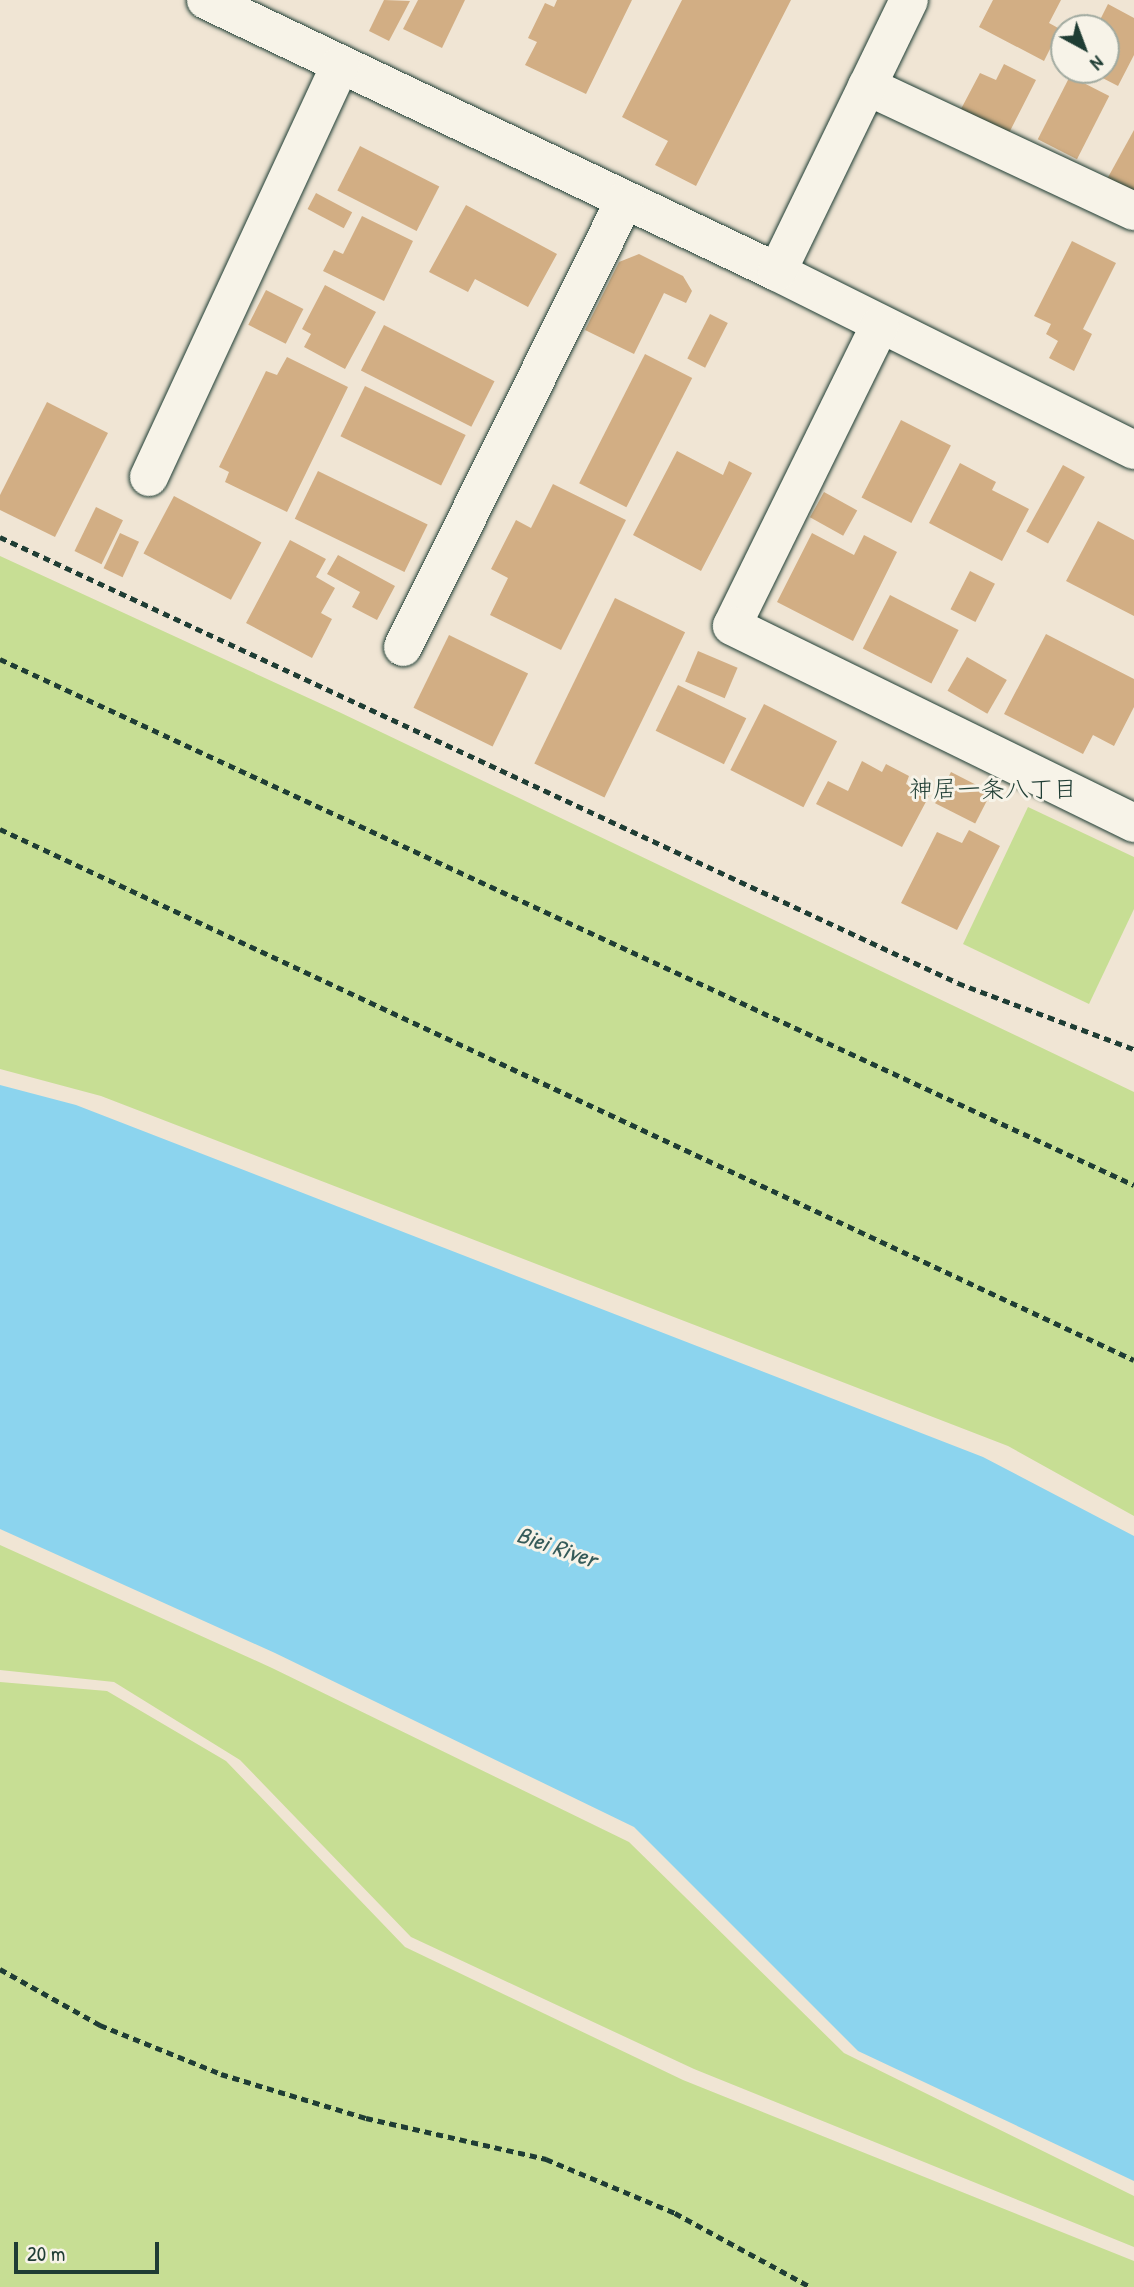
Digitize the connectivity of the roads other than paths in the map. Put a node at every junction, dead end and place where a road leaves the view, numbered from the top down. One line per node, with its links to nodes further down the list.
1 (206, 0): 3 (street)
2 (909, 0): 4 (street)
3 (341, 64): 5 (street); 10 (street)
4 (867, 86): 6 (street); 7 (street)
5 (625, 200): 7 (street); 11 (street)
6 (1134, 211)
7 (777, 272): 8 (street)
8 (880, 325): 9 (street); 12 (street)
9 (1134, 450)
10 (149, 477)
11 (403, 647)
12 (1134, 823)

